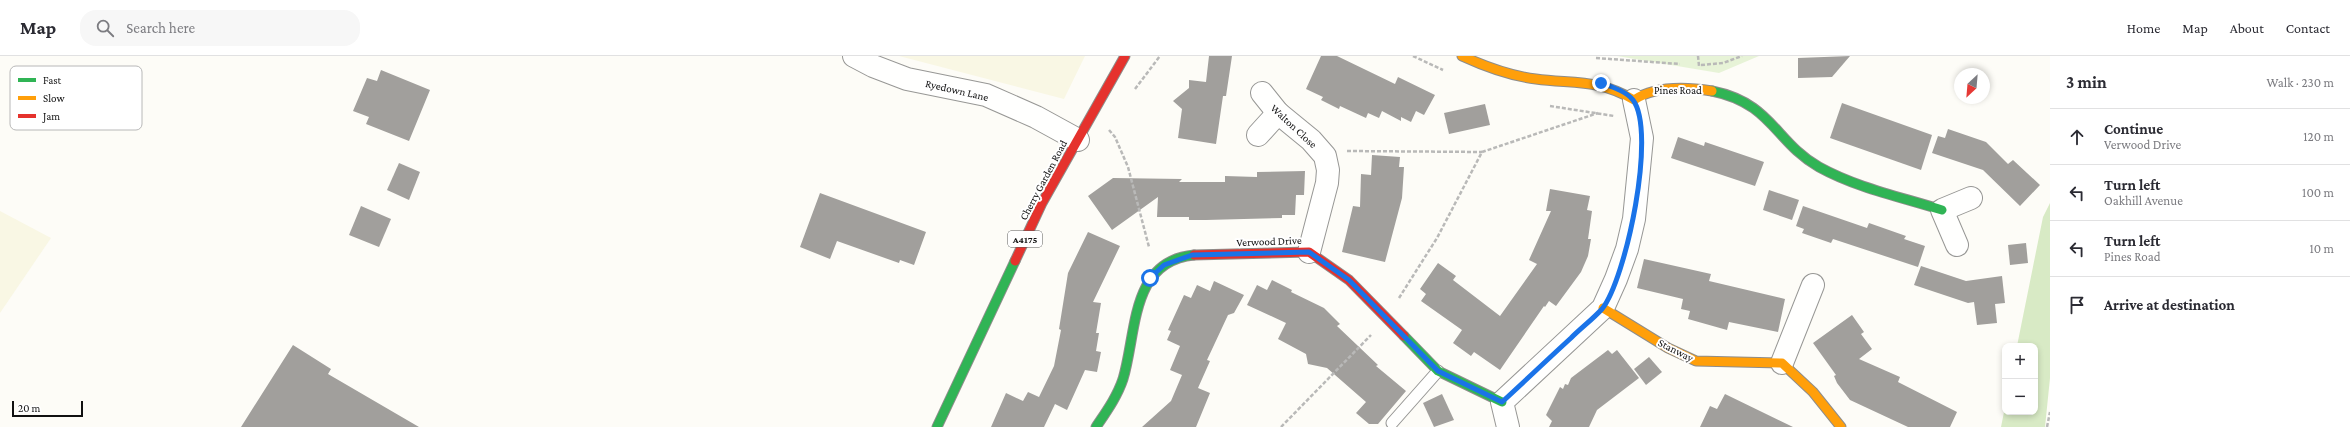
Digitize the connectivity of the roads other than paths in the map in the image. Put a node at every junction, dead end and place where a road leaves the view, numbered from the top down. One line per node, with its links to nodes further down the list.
1 (854, 56): 8 (street, Ryedown Lane)
2 (1124, 56): 8 (street, Cherry Garden Road / A4175)
3 (1462, 56): 5 (street)
4 (1262, 93): 6 (street, Walton Close)
5 (1634, 100): 10 (street, Pines Road); 14 (street)
6 (1278, 113): 7 (street); 12 (street, Walton Close)
7 (1258, 135)
8 (1078, 140): 19 (street, Cherry Garden Road / A4175)
9 (1972, 198): 10 (street)
10 (1942, 210): 11 (street)
11 (1957, 245)
12 (1309, 252): 16 (street, Verwood Drive); 20 (street, Verwood Drive)
13 (1813, 285): 15 (street)
14 (1602, 308): 15 (street, Stanway); 17 (street)
15 (1782, 363): 22 (street)
16 (1438, 371): 17 (street, Verwood Drive); 18 (lane)
17 (1502, 402): 21 (street)
18 (1392, 423)
19 (937, 427)
20 (1096, 427)
21 (1508, 427)
22 (1841, 427)

